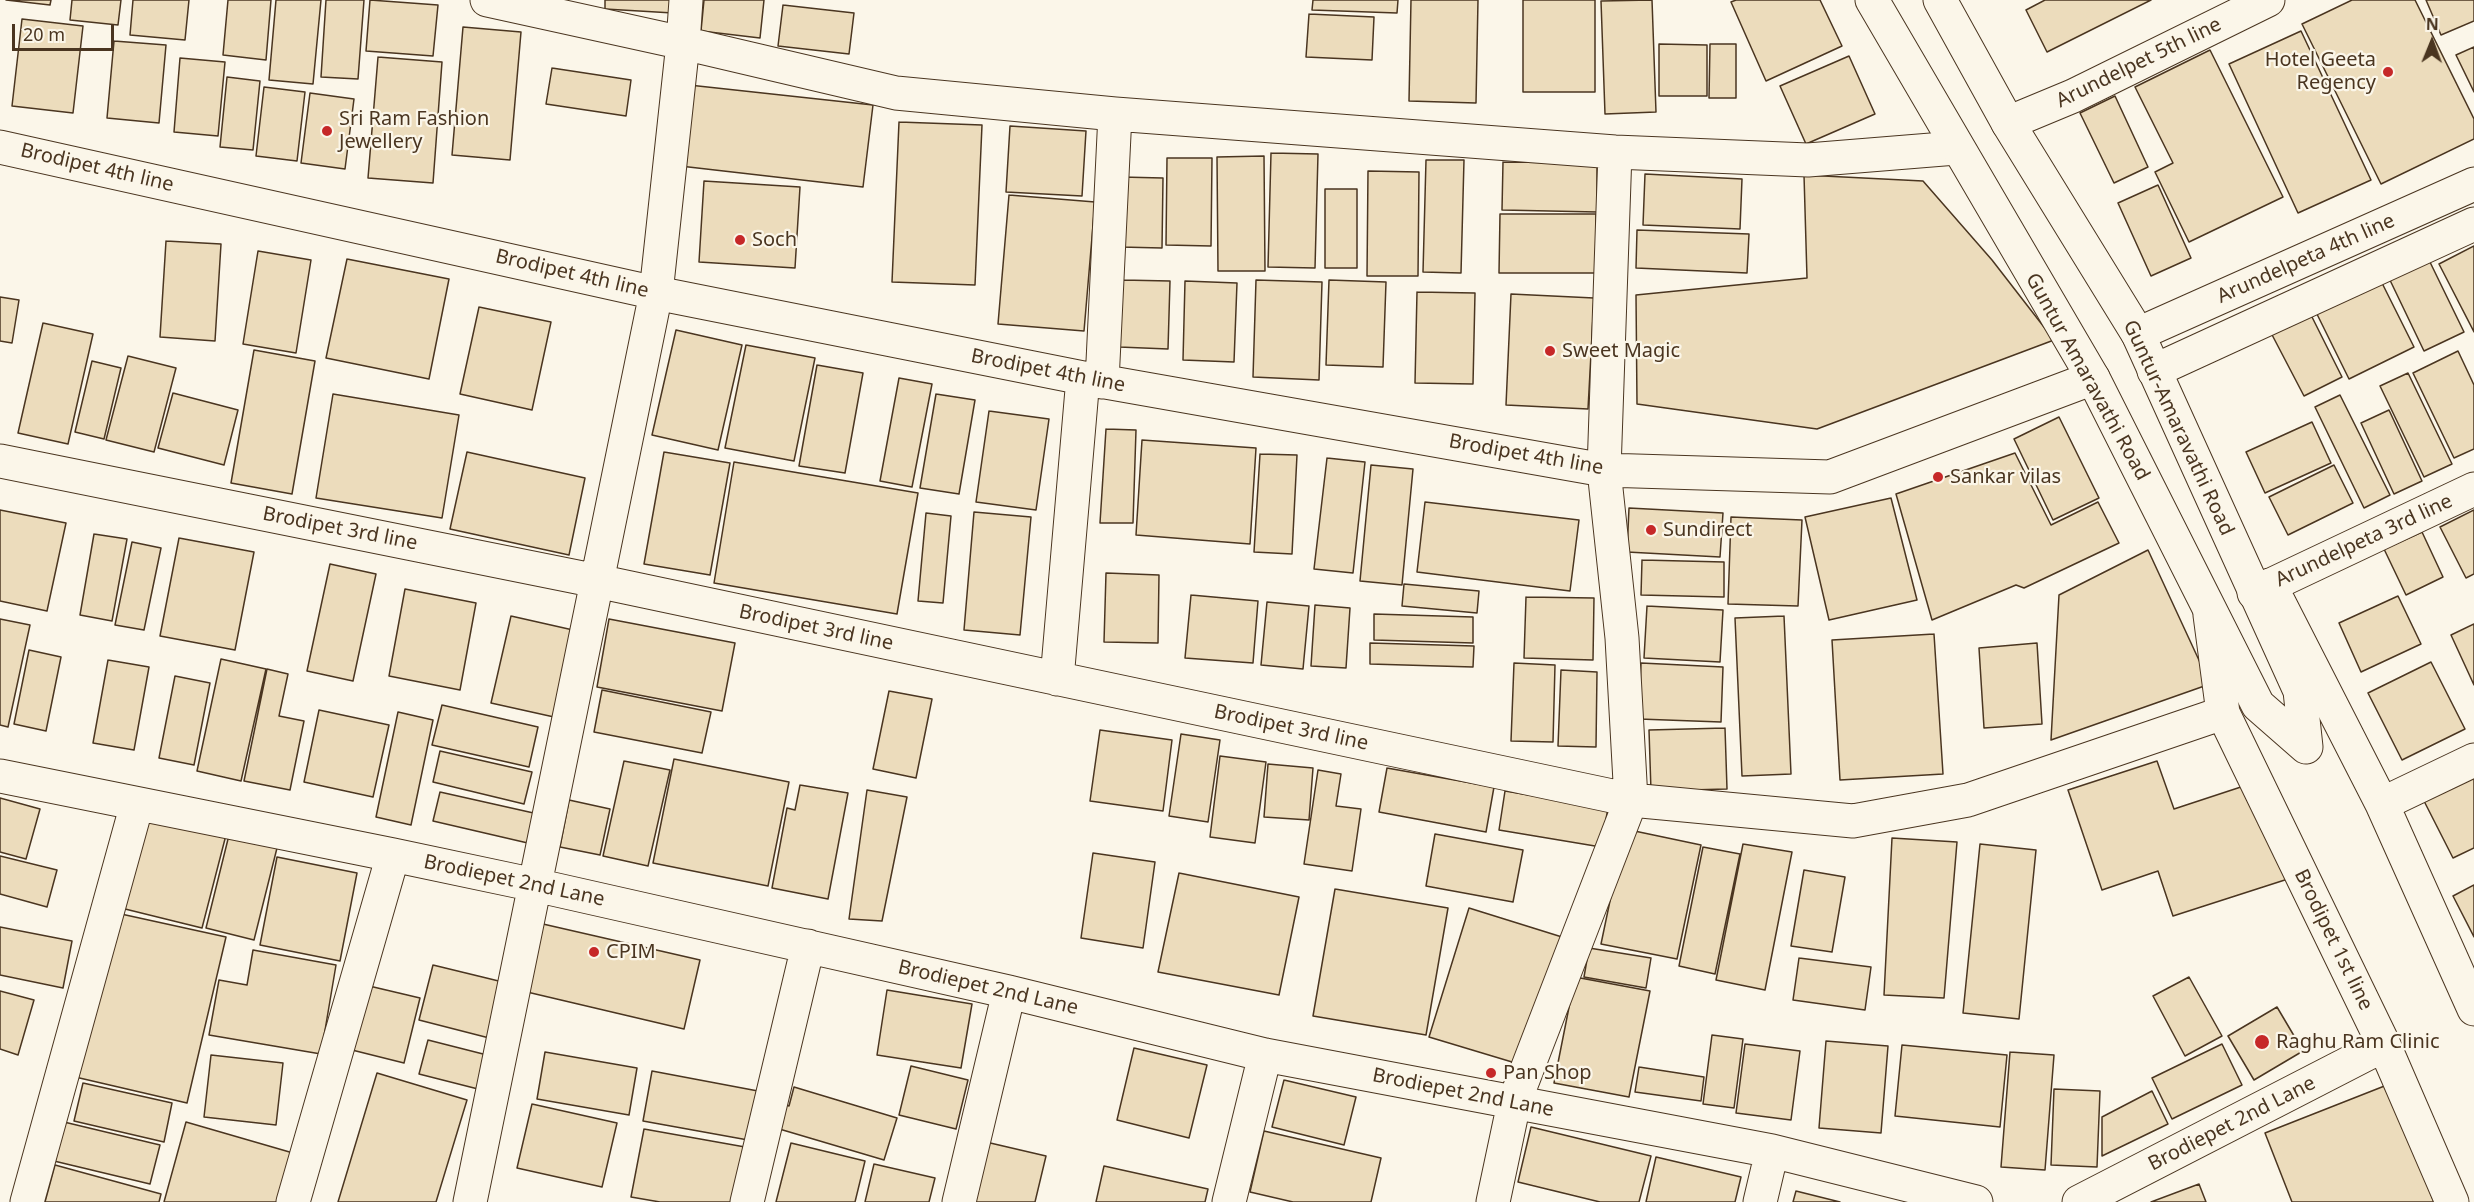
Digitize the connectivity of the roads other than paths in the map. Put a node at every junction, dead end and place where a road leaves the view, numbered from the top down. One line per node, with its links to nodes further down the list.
1 (487, 0): 6 (street)
2 (686, 0): 6 (street)
3 (1872, 0): 10 (street, Guntur Amaravathi Road)
4 (1940, 0): 8 (street, Guntur-Amaravathi Road)
5 (2268, 0): 8 (street, Arundelpet 5th line)
6 (683, 43): 7 (street); 14 (street)
7 (1115, 114): 11 (street); 18 (street)
8 (2008, 123): 15 (street, Guntur-Amaravathi Road)
9 (0, 147): 14 (street, Brodipet 4th line)
10 (1956, 148): 11 (street); 17 (street, Guntur Amaravathi Road)
11 (1615, 152): 20 (street)
12 (2474, 184): 15 (street, Arundelpeta 4th line)
13 (2474, 224): 16 (street, Arundelpeta 4th line)
14 (656, 293): 18 (street, Brodipet 4th line); 22 (street)
15 (2138, 334): 16 (street, Guntur-Amaravathi Road)
16 (2154, 371): 23 (street, Guntur-Amaravathi Road)
17 (2093, 378): 20 (street, Brodipet 4th line); 24 (street, Guntur Amaravathi Road)
18 (1093, 380): 20 (street, Brodipet 4th line); 25 (street)
19 (0, 461): 22 (street, Brodipet 3rd line)
20 (1604, 470): 30 (street)
21 (2474, 489): 23 (street, Arundelpeta 3rd line)
22 (597, 581): 25 (street, Brodipet 3rd line); 34 (street)
23 (2262, 589): 27 (street, Guntur-Amaravathi Road); 32 (street)
24 (2210, 608): 26 (street, Brodipet 1st line); 27 (street, Guntur Amaravathi Road)
25 (1057, 678): 30 (street, Brodipet 3rd line)
26 (2223, 713): 30 (street, Brodipet 3rd line); 38 (street, Brodipet 1st line)
27 (2306, 747)
28 (2474, 760): 32 (street)
29 (0, 776): 31 (street, Brodiepet 2nd Lane)
30 (1631, 800): 40 (street)
31 (137, 804): 33 (street, Brodiepet 2nd Lane); 42 (street)
32 (2382, 804): 37 (street)
33 (393, 855): 34 (street, Brodiepet 2nd Lane); 43 (street)
34 (535, 885): 35 (street, Brodiepet 2nd Lane); 44 (street)
35 (808, 946): 36 (street, Brodiepet 2nd Lane); 45 (street)
36 (1009, 992): 39 (street, Brodiepet 2nd Lane); 46 (street)
37 (2473, 1003)
38 (2384, 1045): 51 (street, Brodiepet 2nd Lane); 52 (street, Brodipet 1st line)
39 (1265, 1055): 40 (street, Brodiepet 2nd Lane); 47 (street)
40 (1514, 1103): 41 (street, Brodiepet 2nd Lane); 48 (street)
41 (1773, 1152): 49 (street); 50 (street, Brodiepet 2nd Lane)
42 (27, 1202)
43 (293, 1202)
44 (470, 1202)
45 (747, 1202)
46 (959, 1202)
47 (1228, 1202)
48 (1493, 1202)
49 (1760, 1202)
50 (1976, 1202)
51 (2079, 1202)
52 (2452, 1202)

